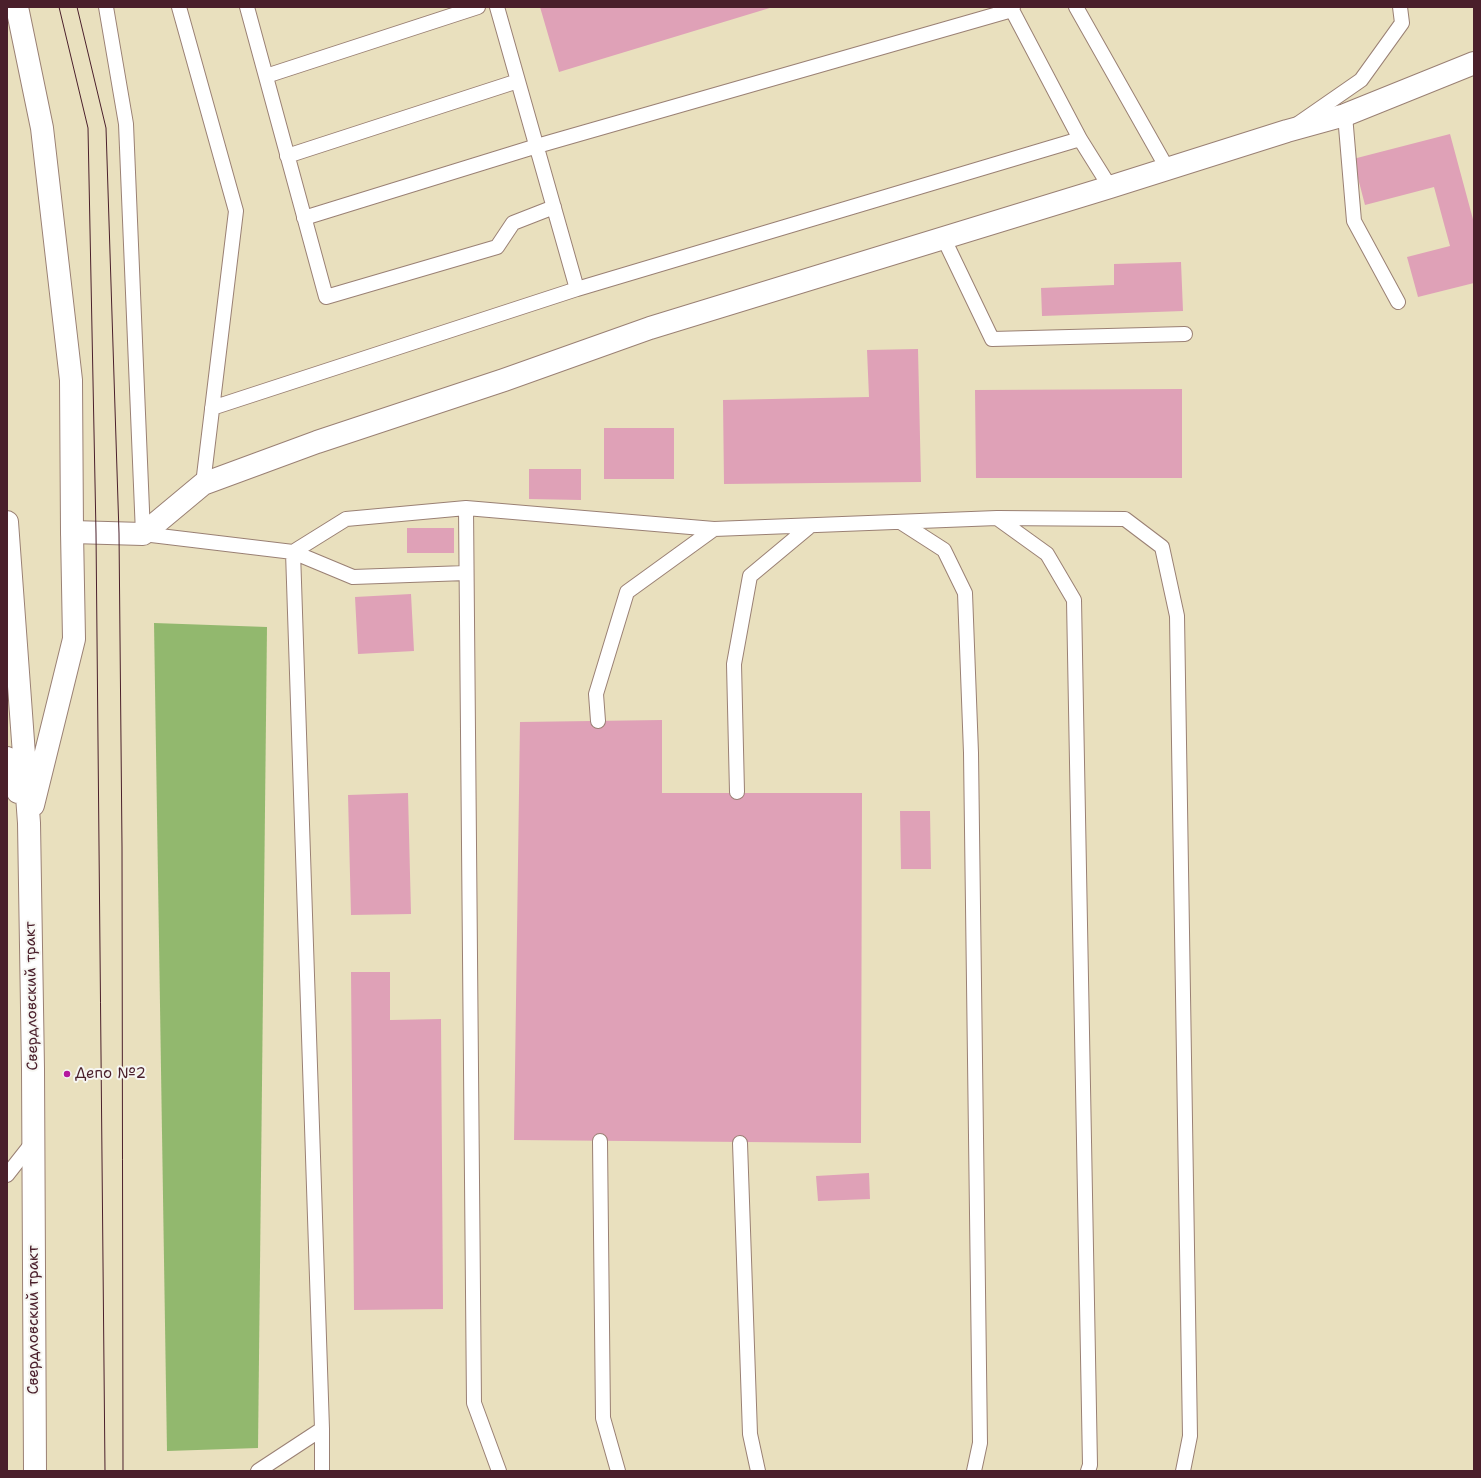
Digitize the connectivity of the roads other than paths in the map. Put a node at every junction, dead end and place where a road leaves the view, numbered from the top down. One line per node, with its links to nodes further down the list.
1 (17, 7): 34 (main road)
2 (106, 7): 35 (lane)
3 (179, 7): 26 (lane)
4 (247, 7): 11 (lane)
5 (478, 7): 11 (lane)
6 (497, 7): 12 (lane)
7 (1076, 7): 18 (lane)
8 (1400, 7): 14 (lane)
9 (1012, 8): 15 (lane); 16 (lane)
10 (1473, 66): 13 (main road)
11 (266, 76): 17 (lane)
12 (518, 81): 16 (lane); 17 (lane)
13 (1344, 115): 14 (main road); 24 (lane)
14 (1287, 131): 18 (main road)
15 (1080, 139): 19 (lane); 23 (lane)
16 (537, 146): 20 (lane); 21 (lane)
17 (287, 156): 21 (lane)
18 (1168, 168): 19 (main road)
19 (1110, 187): 22 (main road)
20 (554, 207): 21 (lane); 23 (lane)
21 (304, 218)
22 (942, 238): 25 (lane); 27 (main road)
23 (577, 289): 26 (lane)
24 (1398, 302)
25 (1185, 334)
26 (212, 408): 27 (lane)
27 (203, 484): 35 (main road)
28 (466, 508): 33 (lane); 36 (lane); 37 (lane)
29 (998, 518): 31 (lane); 54 (lane); 55 (lane)
30 (7, 522): 41 (main road, Свердловский тракт)
31 (902, 523): 32 (lane); 53 (lane)
32 (810, 526): 33 (lane); 40 (lane)
33 (714, 529): 38 (lane)
34 (72, 532): 35 (main road); 41 (main road)
35 (143, 534): 36 (lane)
36 (293, 552): 37 (lane); 46 (lane)
37 (466, 573): 50 (lane)
38 (598, 721)
39 (7, 758): 41 (main road)
40 (737, 792)
41 (29, 823): 43 (main road, Свердловский тракт)
42 (600, 1141): 51 (lane)
43 (33, 1142): 45 (lane); 47 (main road, Свердловский тракт)
44 (740, 1143): 52 (lane)
45 (7, 1175)
46 (322, 1429): 48 (lane); 49 (lane)
47 (35, 1471)
48 (258, 1471)
49 (322, 1471)
50 (499, 1471)
51 (618, 1471)
52 (758, 1471)
53 (974, 1471)
54 (1088, 1471)
55 (1183, 1471)

